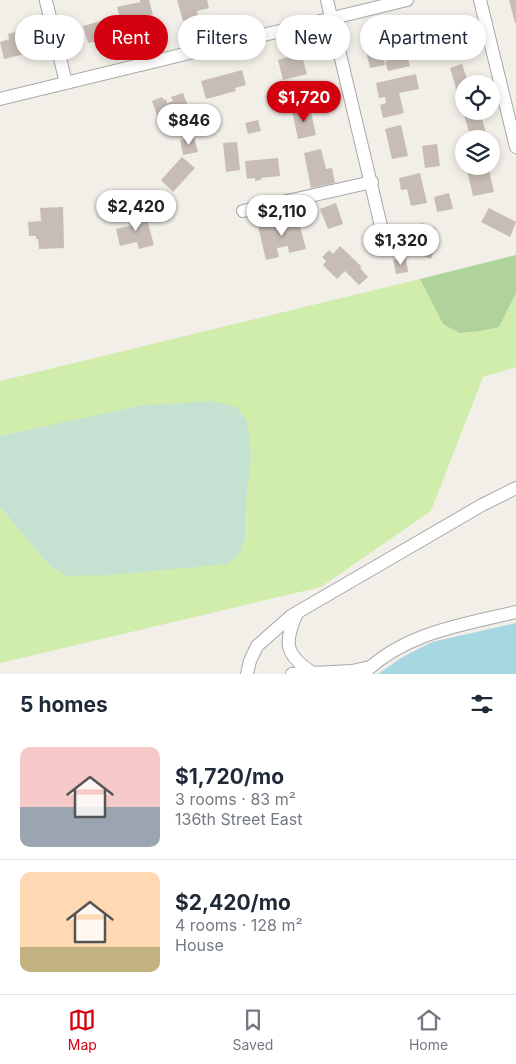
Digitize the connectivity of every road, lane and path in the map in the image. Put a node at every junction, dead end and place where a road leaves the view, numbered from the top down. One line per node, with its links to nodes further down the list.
1 (327, 0): 5 (street)
2 (407, 0): 6 (street)
3 (480, 0): 11 (street)
4 (46, 1): 9 (street)
5 (331, 15)
6 (348, 15)
7 (276, 32): 9 (street)
8 (342, 60): 12 (street)
9 (66, 83): 10 (street)
10 (0, 99)
11 (516, 147)
12 (372, 182): 13 (street); 14 (street)
13 (244, 211)
14 (381, 226)
15 (516, 488): 17 (street)
16 (516, 612): 18 (street)
17 (297, 613): 19 (street); 20 (street)
18 (366, 671): 19 (street)
19 (313, 673): 21 (street)
20 (246, 674)
21 (292, 674)

